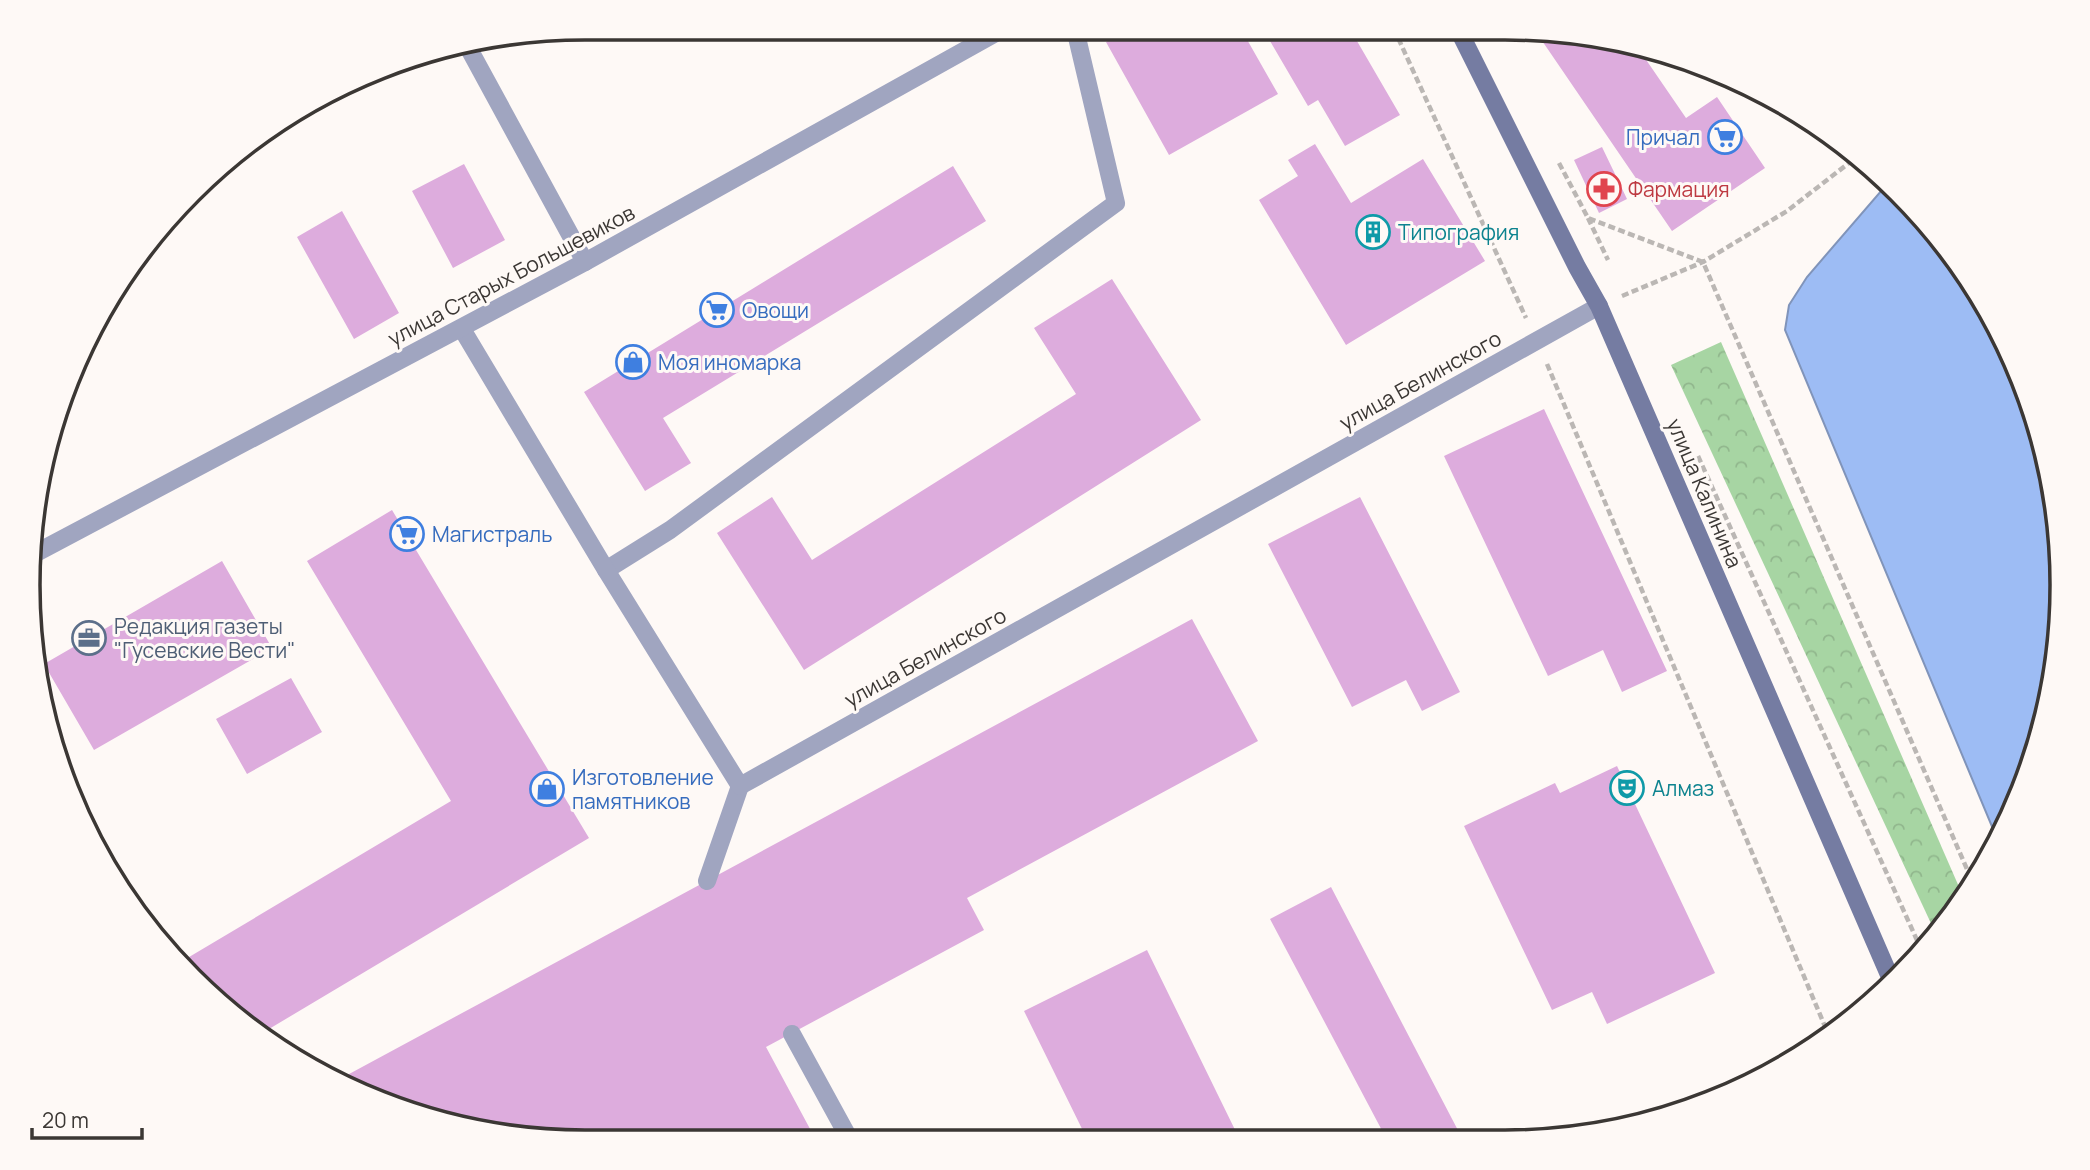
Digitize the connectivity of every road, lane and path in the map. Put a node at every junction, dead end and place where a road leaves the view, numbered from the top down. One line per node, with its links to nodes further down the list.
1 (983, 40): 9 (street, улица Старых Большевиков)
2 (1078, 40): 20 (street)
3 (1399, 40): 17 (path)
4 (1464, 40): 14 (main road, улица Калинина)
5 (471, 53): 9 (street)
6 (1557, 159): 8 (path)
7 (1849, 163): 11 (path)
8 (1588, 218): 10 (path); 11 (path)
9 (585, 262): 16 (street, улица Старых Большевиков)
10 (1609, 262)
11 (1703, 262): 13 (path); 22 (path)
12 (1619, 284): 13 (path)
13 (1625, 295): 14 (path); 15 (path)
14 (1599, 306): 17 (street, улица Белинского); 25 (main road, улица Калинина)
15 (1630, 307)
16 (462, 329): 19 (street, улица Старых Большевиков); 20 (street)
17 (1536, 340): 21 (street, улица Белинского); 26 (path)
18 (1693, 446): 24 (path)
19 (41, 550)
20 (606, 570): 21 (street)
21 (740, 786): 23 (street)
22 (1968, 872)
23 (707, 881)
24 (1918, 941)
25 (1888, 972)
26 (1825, 1026)
27 (792, 1034): 28 (street)
28 (845, 1130)

